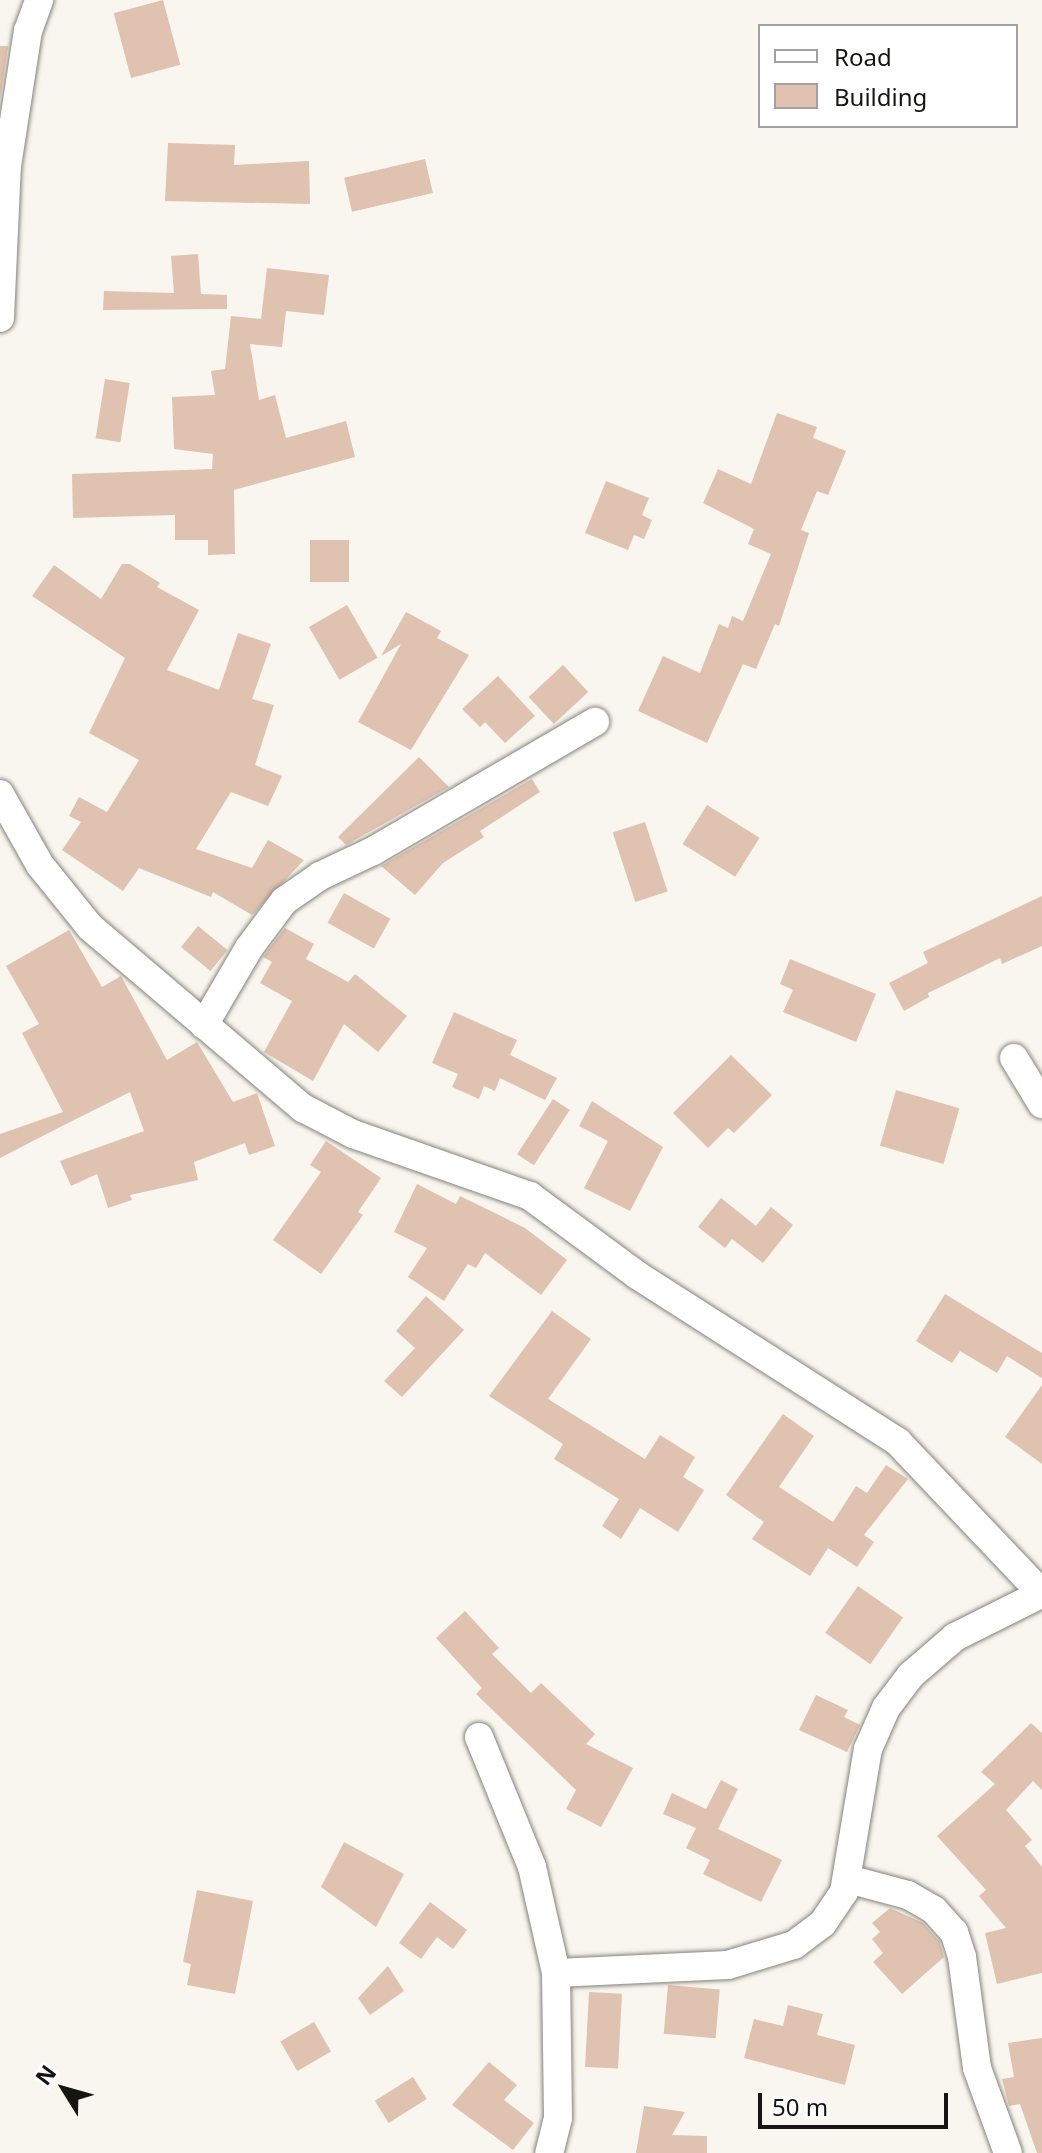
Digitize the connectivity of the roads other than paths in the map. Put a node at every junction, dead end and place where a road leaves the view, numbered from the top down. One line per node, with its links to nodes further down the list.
1 (39, 0): 2 (street)
2 (0, 318)
3 (595, 722): 5 (street)
4 (0, 794): 5 (street)
5 (204, 1025): 8 (street)
6 (1014, 1058): 7 (street)
7 (1042, 1104)
8 (1042, 1594): 10 (street)
9 (479, 1737): 11 (street)
10 (848, 1879): 11 (street); 13 (street)
11 (556, 1973): 12 (street)
12 (549, 2153)
13 (1008, 2153)

